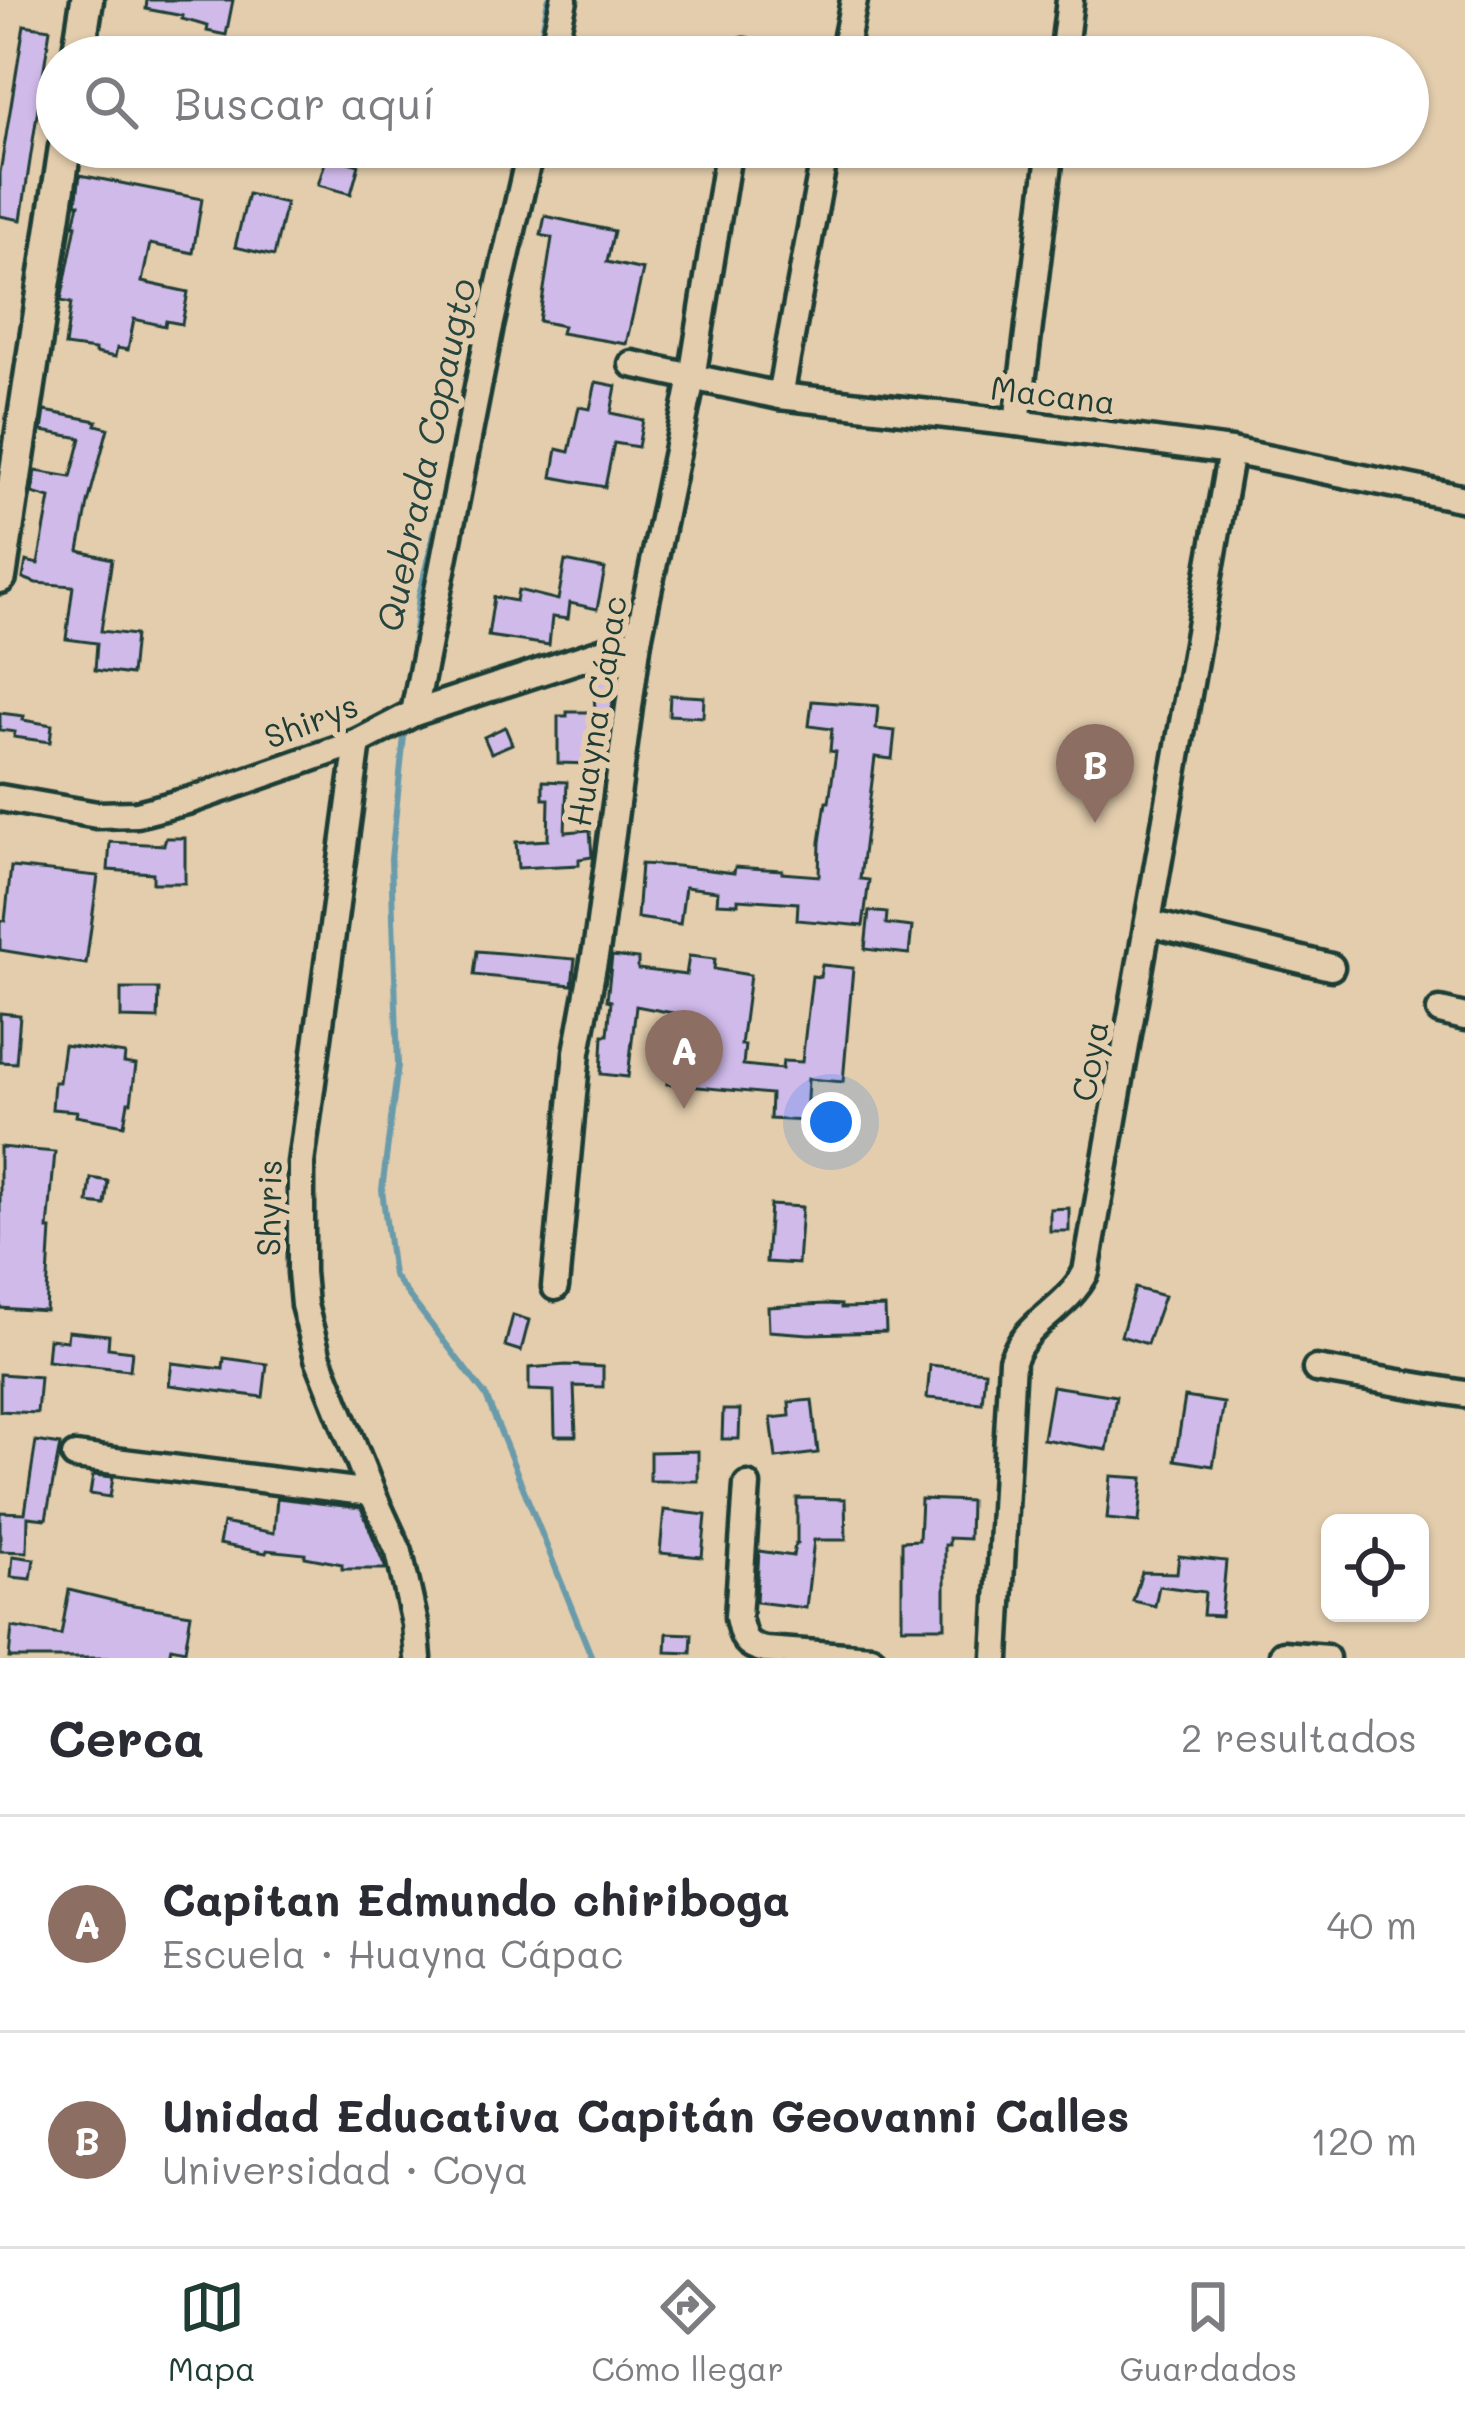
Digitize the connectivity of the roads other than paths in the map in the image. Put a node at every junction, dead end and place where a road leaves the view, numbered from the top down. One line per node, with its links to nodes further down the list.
1 (87, 0): 5 (street)
2 (564, 0): 6 (street)
3 (854, 0): 7 (street)
4 (1070, 0): 8 (street)
5 (81, 36)
6 (556, 36)
7 (847, 36)
8 (1066, 36)
9 (61, 168): 20 (street)
10 (526, 168): 22 (street)
11 (726, 168): 15 (street, Huayna Cápac)
12 (822, 168): 16 (street)
13 (1049, 168): 17 (street)
14 (632, 364): 15 (street, Macana)
15 (692, 378): 16 (street, Macana); 21 (street, Huayna Cápac)
16 (780, 396): 17 (street, Macana)
17 (1017, 422): 18 (street, Macana)
18 (1231, 451): 19 (street, Macana); 25 (street, Coya)
19 (1465, 500)
20 (0, 577)
21 (638, 640): 22 (street, Shirys); 27 (street, Huayna Cápac)
22 (414, 712): 23 (street, Shirys)
23 (358, 742): 24 (street, Shirys); 32 (street, Shyris)
24 (0, 798)
25 (1148, 922): 26 (street); 36 (street, Coya)
26 (1331, 967)
27 (555, 1287)
28 (1316, 1369): 29 (street)
29 (1465, 1394)
30 (75, 1456): 32 (street)
31 (747, 1485): 35 (street)
32 (372, 1493): 34 (street, Shyris)
33 (1283, 1654): 37 (street)
34 (418, 1658)
35 (871, 1658)
36 (996, 1658)
37 (1327, 1658)

